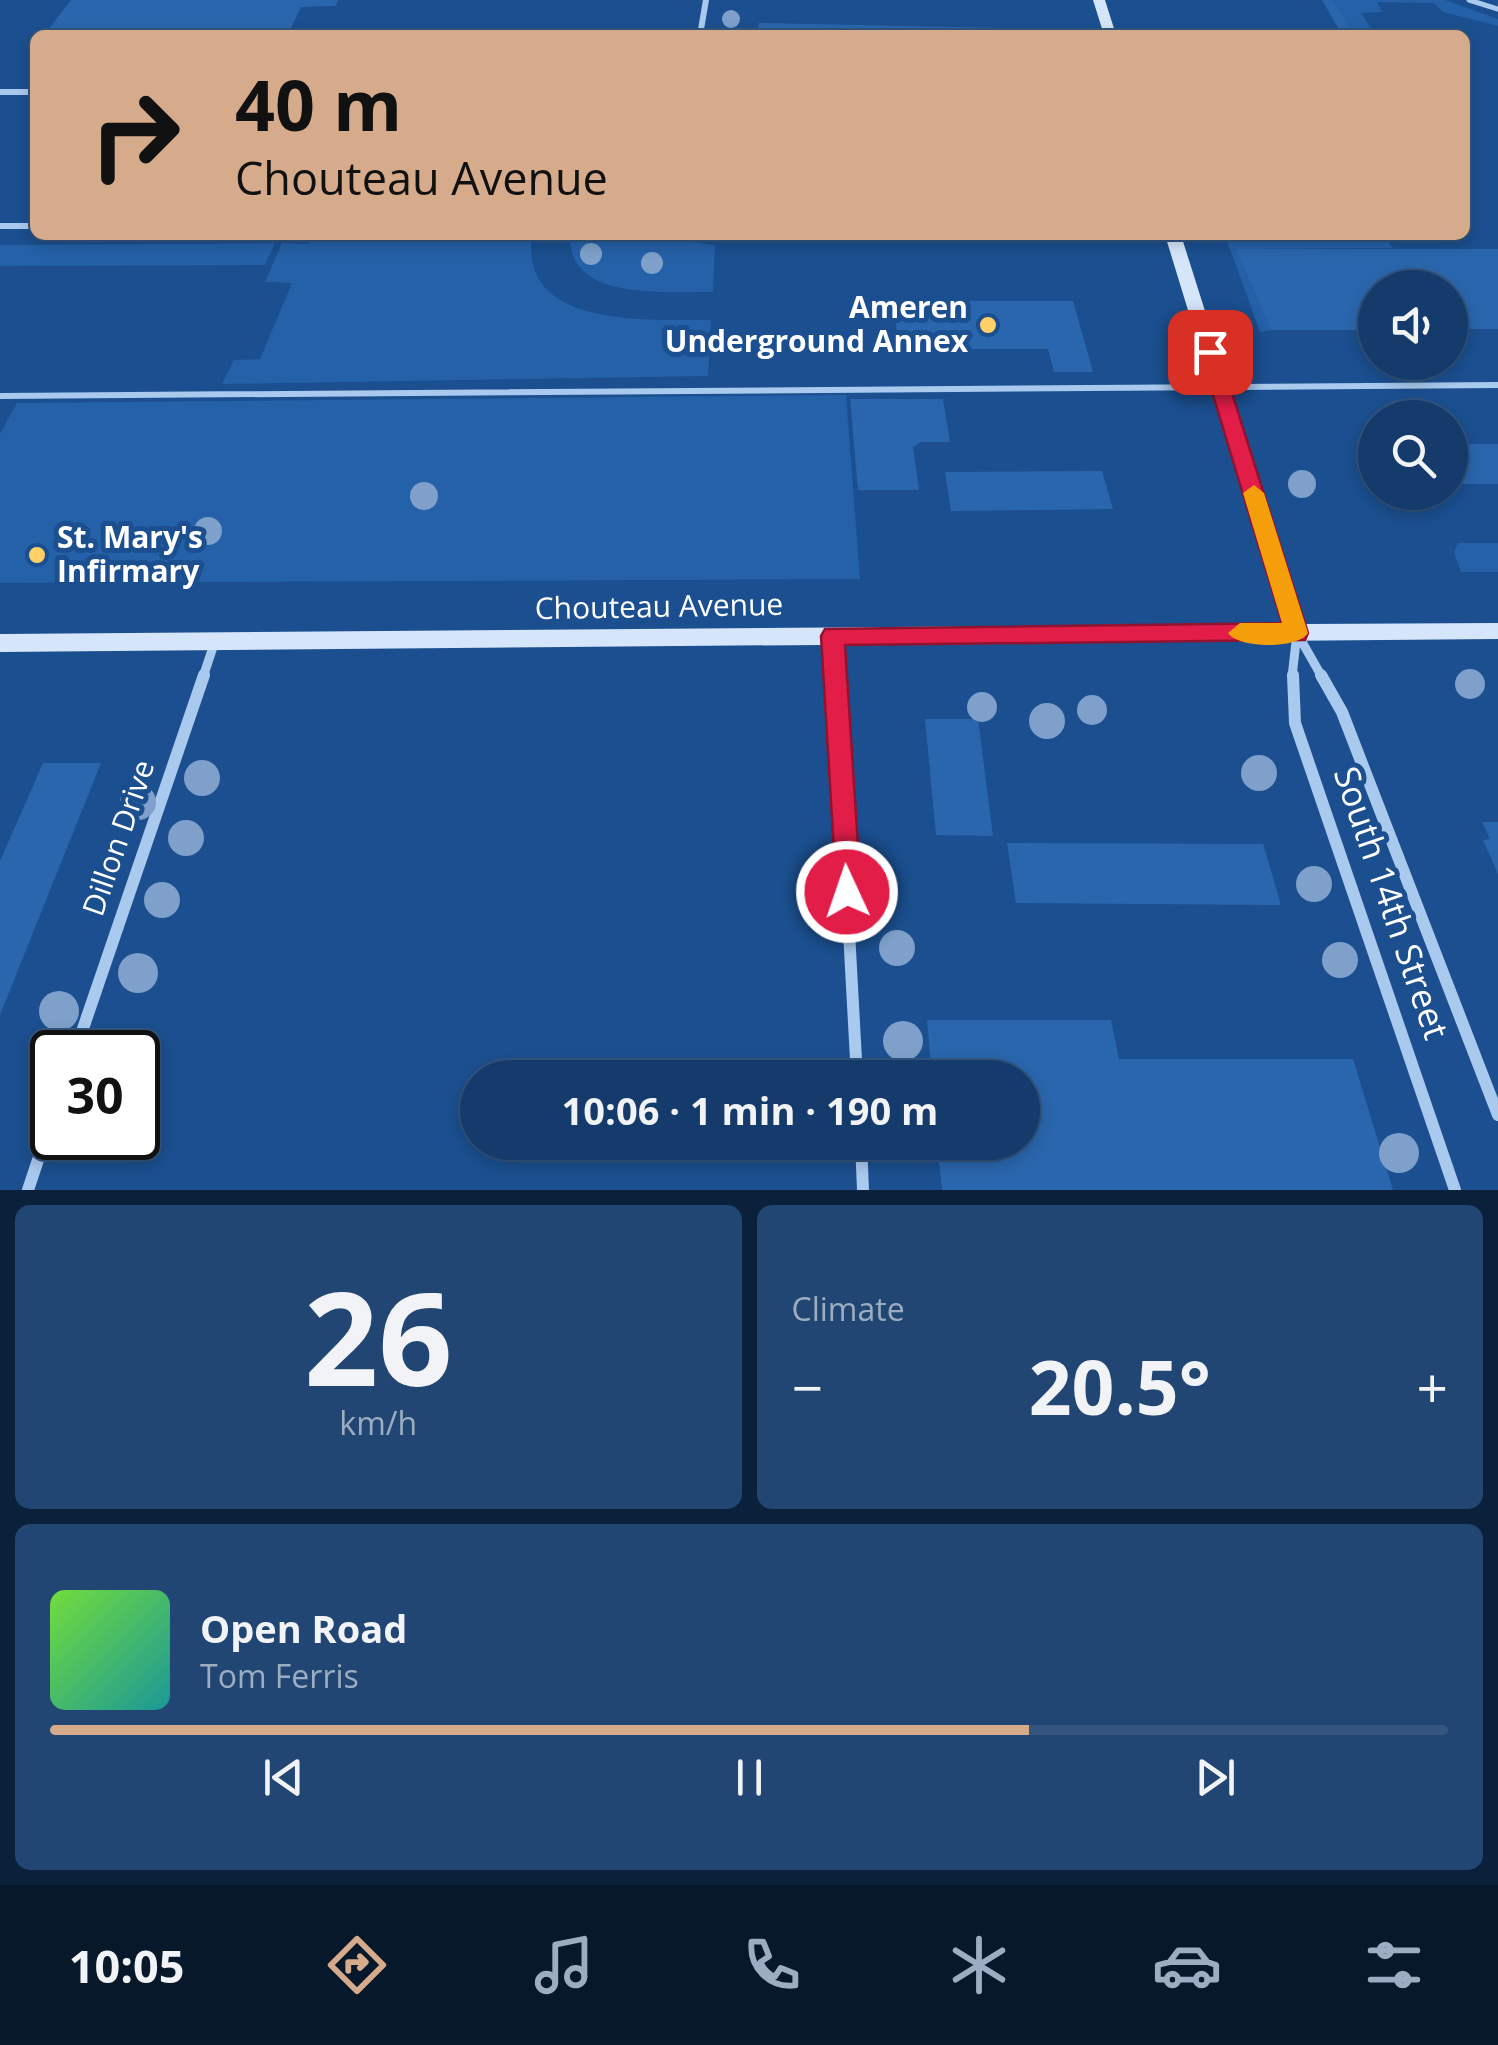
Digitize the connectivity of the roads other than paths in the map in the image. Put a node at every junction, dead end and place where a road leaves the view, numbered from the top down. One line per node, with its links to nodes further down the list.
1 (706, 0): 5 (street)
2 (1100, 0): 6 (main road)
3 (1469, 0): 4 (lane)
4 (1498, 10)
5 (701, 30)
6 (1109, 30)
7 (0, 92): 8 (street)
8 (30, 92)
9 (0, 226): 10 (street)
10 (30, 226)
11 (1175, 240): 13 (main road, South 14th Street)
12 (1498, 385): 13 (lane)
13 (1220, 386): 14 (lane); 16 (main road, South 14th Street)
14 (0, 396)
15 (1498, 631): 16 (main road, Chouteau Avenue)
16 (1297, 633): 17 (main road, Chouteau Avenue); 22 (street, South 14th Street); 27 (street, South 14th Street)
17 (833, 636): 18 (main road, Chouteau Avenue); 21 (street)
18 (215, 642): 19 (main road, Chouteau Avenue); 20 (street, Dillon Drive)
19 (0, 643)
20 (83, 1030)
21 (856, 1060)
22 (1498, 1115)
23 (38, 1160): 25 (street)
24 (862, 1160): 26 (street)
25 (28, 1190)
26 (863, 1190)
27 (1455, 1190)

